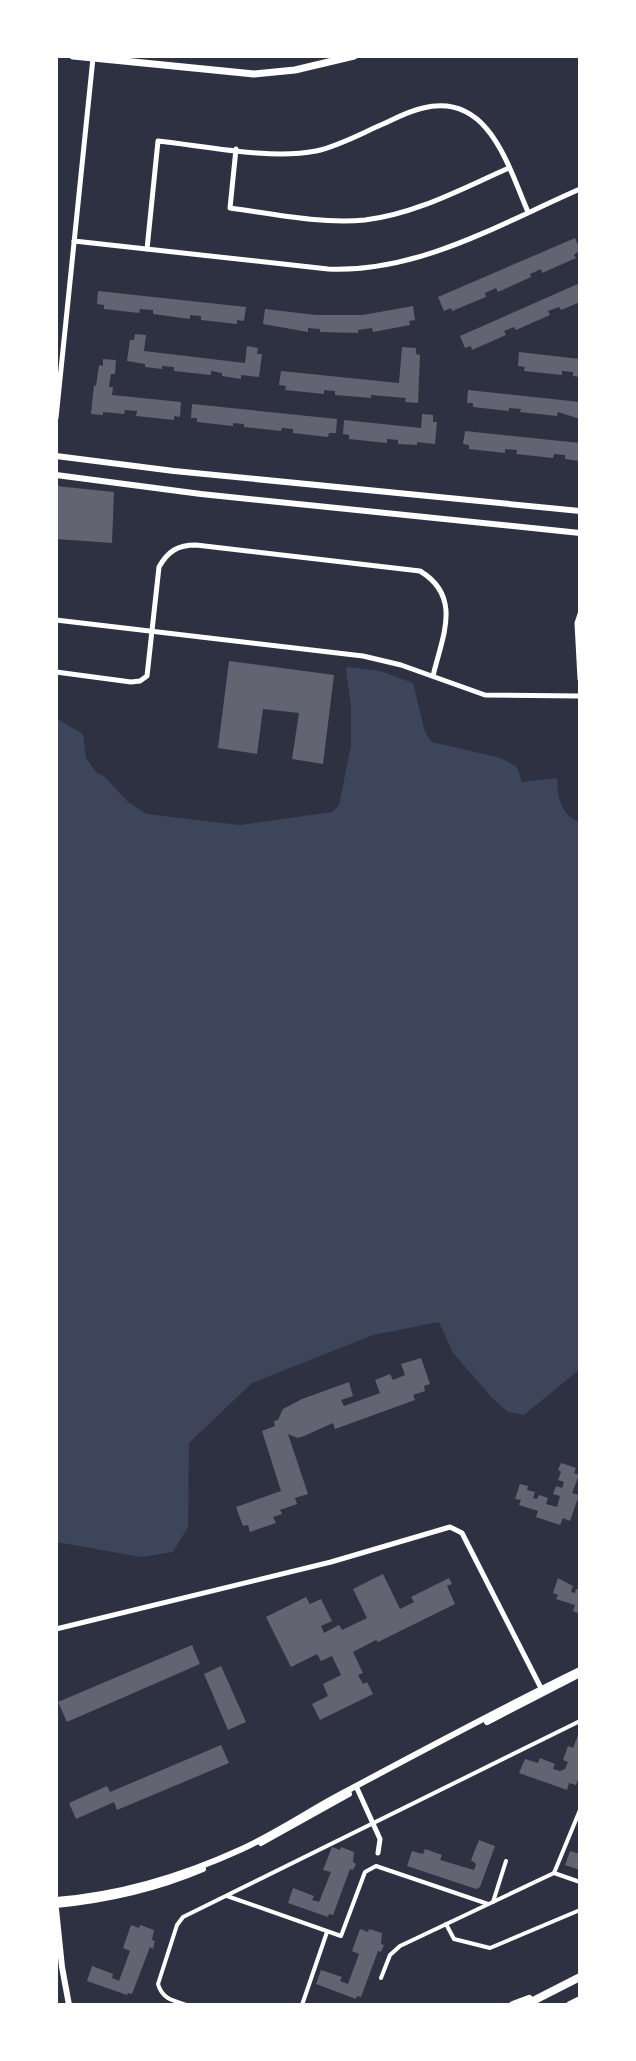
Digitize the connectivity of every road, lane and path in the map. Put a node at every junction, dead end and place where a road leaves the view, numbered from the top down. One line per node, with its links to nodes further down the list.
1 (73, 56): 3 (main road)
2 (354, 56): 3 (main road)
3 (89, 57): 8 (street)
4 (236, 149): 5 (street); 5 (street); 9 (street)
5 (509, 168): 7 (street)
6 (580, 189): 7 (street)
7 (528, 212): 9 (street)
8 (74, 241): 9 (street); 10 (street)
9 (147, 249)
10 (56, 418)
11 (56, 456): 13 (street)
12 (56, 475): 14 (street)
13 (580, 511)
14 (580, 533)
15 (580, 614): 20 (street)
16 (56, 620): 17 (street)
17 (152, 632): 18 (street); 19 (street); 19 (street)
18 (56, 672)
19 (433, 676): 21 (street)
20 (580, 679)
21 (580, 696)
22 (56, 1629): 24 (street)
23 (580, 1672): 24 (street)
24 (542, 1691): 26 (street)
25 (580, 1721): 28 (street)
26 (356, 1788): 28 (street); 35 (street)
27 (580, 1810): 31 (street)
28 (372, 1825): 29 (street); 33 (street)
29 (378, 1853)
30 (506, 1861): 34 (street)
31 (554, 1873): 32 (street); 34 (street)
32 (580, 1882)
33 (226, 1896): 38 (street); 44 (street)
34 (491, 1903): 37 (street); 38 (street)
35 (56, 1905): 43 (street)
36 (580, 1910): 37 (street)
37 (446, 1924): 40 (street)
38 (327, 1932): 45 (street)
39 (580, 1977): 41 (main road)
40 (381, 1978)
41 (560, 1987): 46 (main road); 47 (main road)
42 (579, 2003): 48 (main road)
43 (69, 2005)
44 (187, 2005)
45 (302, 2005)
46 (513, 2005)
47 (525, 2005)
48 (570, 2005)

